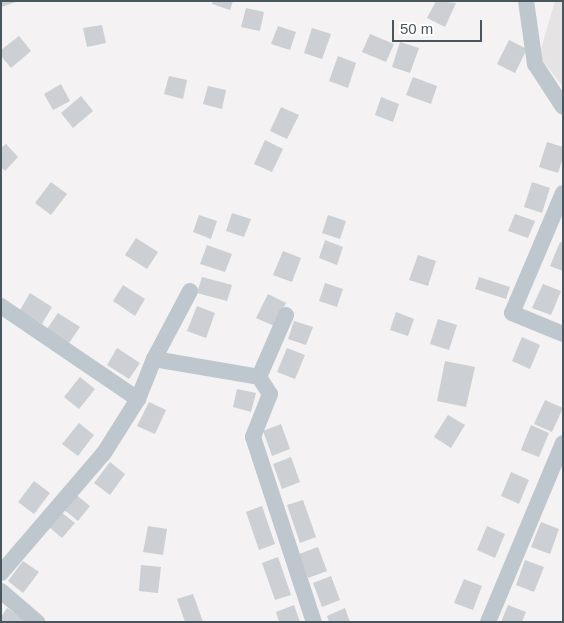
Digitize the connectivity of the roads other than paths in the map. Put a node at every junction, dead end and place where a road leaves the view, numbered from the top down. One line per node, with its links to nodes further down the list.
1 (526, 1): 2 (street)
2 (563, 107)
3 (563, 193): 7 (street)
4 (190, 291): 8 (street)
5 (1, 306): 10 (street)
6 (286, 315): 9 (street)
7 (563, 334)
8 (154, 359): 9 (street); 10 (street)
9 (259, 377): 15 (street)
10 (138, 399): 12 (street)
11 (563, 444): 16 (street)
12 (1, 574)
13 (1, 591): 14 (street)
14 (37, 622)
15 (314, 622)
16 (488, 622)

